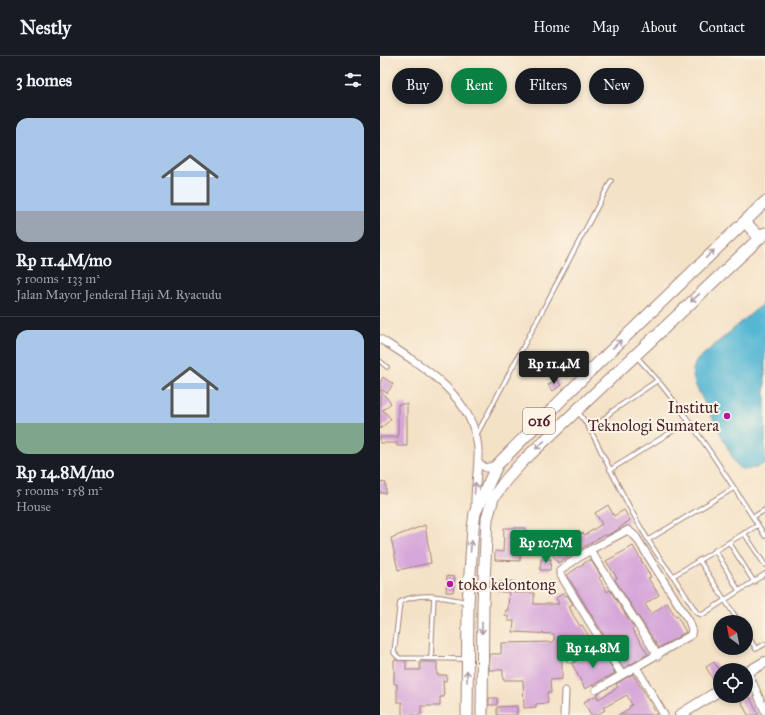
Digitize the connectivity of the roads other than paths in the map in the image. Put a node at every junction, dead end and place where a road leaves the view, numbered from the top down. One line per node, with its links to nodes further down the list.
1 (611, 181): 13 (lane)
2 (765, 202): 3 (main road, 016)
3 (744, 222): 4 (main road); 15 (main road, 016, one-way to 3)
4 (763, 236): 6 (main road, 016, one-way to 6)
5 (380, 339): 13 (street)
6 (635, 355): 9 (lane); 10 (main road, 016)
7 (380, 361): 8 (lane)
8 (386, 367)
9 (658, 380): 11 (lane); 12 (lane)
10 (577, 411): 12 (lane); 37 (main road, 016, one-way to 37)
11 (689, 421): 16 (lane); 17 (lane)
12 (592, 430): 16 (lane)
13 (476, 435): 14 (street)
14 (478, 463): 15 (street); 19 (street, one-way to 14)
15 (497, 465): 19 (main road, 016)
16 (610, 470): 24 (lane)
17 (734, 488): 20 (lane); 24 (lane)
18 (764, 512): 20 (lane)
19 (475, 513): 36 (main road, 016, one-way to 19)
20 (753, 517): 21 (lane)
21 (758, 525): 22 (lane); 23 (lane)
22 (744, 533): 25 (lane); 29 (lane)
23 (765, 536)
24 (648, 540): 31 (lane)
25 (729, 542): 27 (lane); 32 (lane)
26 (590, 550): 39 (street); 42 (street); 42 (street)
27 (715, 550): 28 (lane); 33 (lane)
28 (699, 560): 31 (lane); 35 (lane)
29 (765, 565)
30 (765, 574): 32 (lane)
31 (673, 576): 35 (lane)
32 (754, 582): 33 (lane)
33 (739, 591): 35 (lane)
34 (434, 596): 36 (lane); 43 (lane); 43 (lane)
35 (725, 600): 38 (lane)
36 (468, 603): 37 (main road); 44 (main road, 016)
37 (482, 603): 57 (main road, 016, one-way to 57)
38 (735, 615)
39 (601, 642): 45 (street); 49 (street)
40 (753, 644): 41 (lane)
41 (765, 644)
42 (658, 656): 47 (street)
43 (431, 658): 44 (lane)
44 (467, 659): 56 (main road, 016, one-way to 44)
45 (570, 660)
46 (765, 662): 48 (street)
47 (636, 667): 49 (street); 59 (street)
48 (753, 669)
49 (622, 675): 51 (street)
50 (753, 686): 54 (street)
51 (596, 690)
52 (565, 691): 58 (street)
53 (713, 695): 55 (street)
54 (765, 711)
55 (691, 712): 60 (street)
56 (467, 715)
57 (482, 715)
58 (564, 715)
59 (664, 715)
60 (680, 715)

